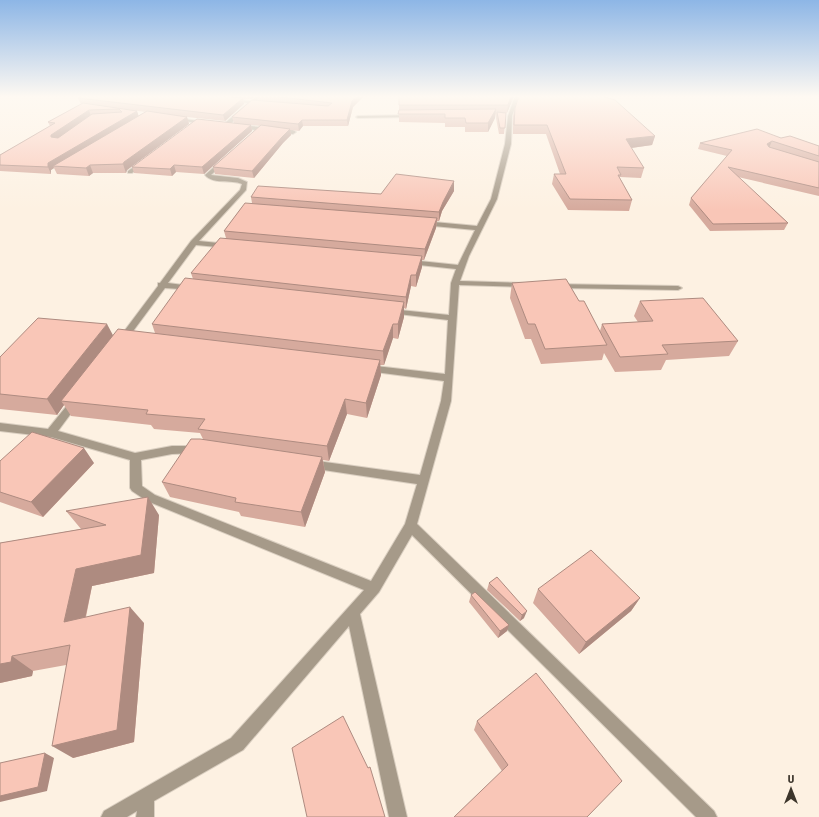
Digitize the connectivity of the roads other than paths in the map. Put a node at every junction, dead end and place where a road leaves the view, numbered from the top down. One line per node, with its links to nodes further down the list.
1 (507, 134): 6 (street)
2 (148, 158): 4 (street)
3 (226, 158): 7 (street)
4 (130, 172)
5 (417, 223): 6 (street)
6 (480, 228): 10 (street)
7 (194, 243): 8 (street); 12 (street)
8 (234, 246)
9 (406, 262): 10 (street)
10 (460, 267): 11 (street)
11 (455, 283): 13 (street); 18 (street)
12 (162, 285): 16 (street); 19 (street)
13 (535, 285)
14 (551, 286): 15 (street)
15 (678, 288)
16 (201, 289)
17 (382, 310): 18 (street)
18 (452, 318): 21 (street)
19 (124, 341)
20 (356, 366): 21 (street)
21 (449, 378): 28 (street)
22 (79, 395): 24 (street)
23 (0, 427): 24 (street)
24 (51, 433): 26 (street)
25 (207, 448): 26 (street)
26 (135, 457): 30 (street)
27 (299, 462): 28 (street)
28 (423, 480): 29 (street)
29 (411, 526): 30 (street); 36 (street)
30 (374, 588): 31 (street)
31 (353, 612): 32 (street); 35 (street)
32 (146, 796): 33 (street); 34 (street)
33 (110, 817)
34 (144, 817)
35 (398, 817)
36 (708, 817)

